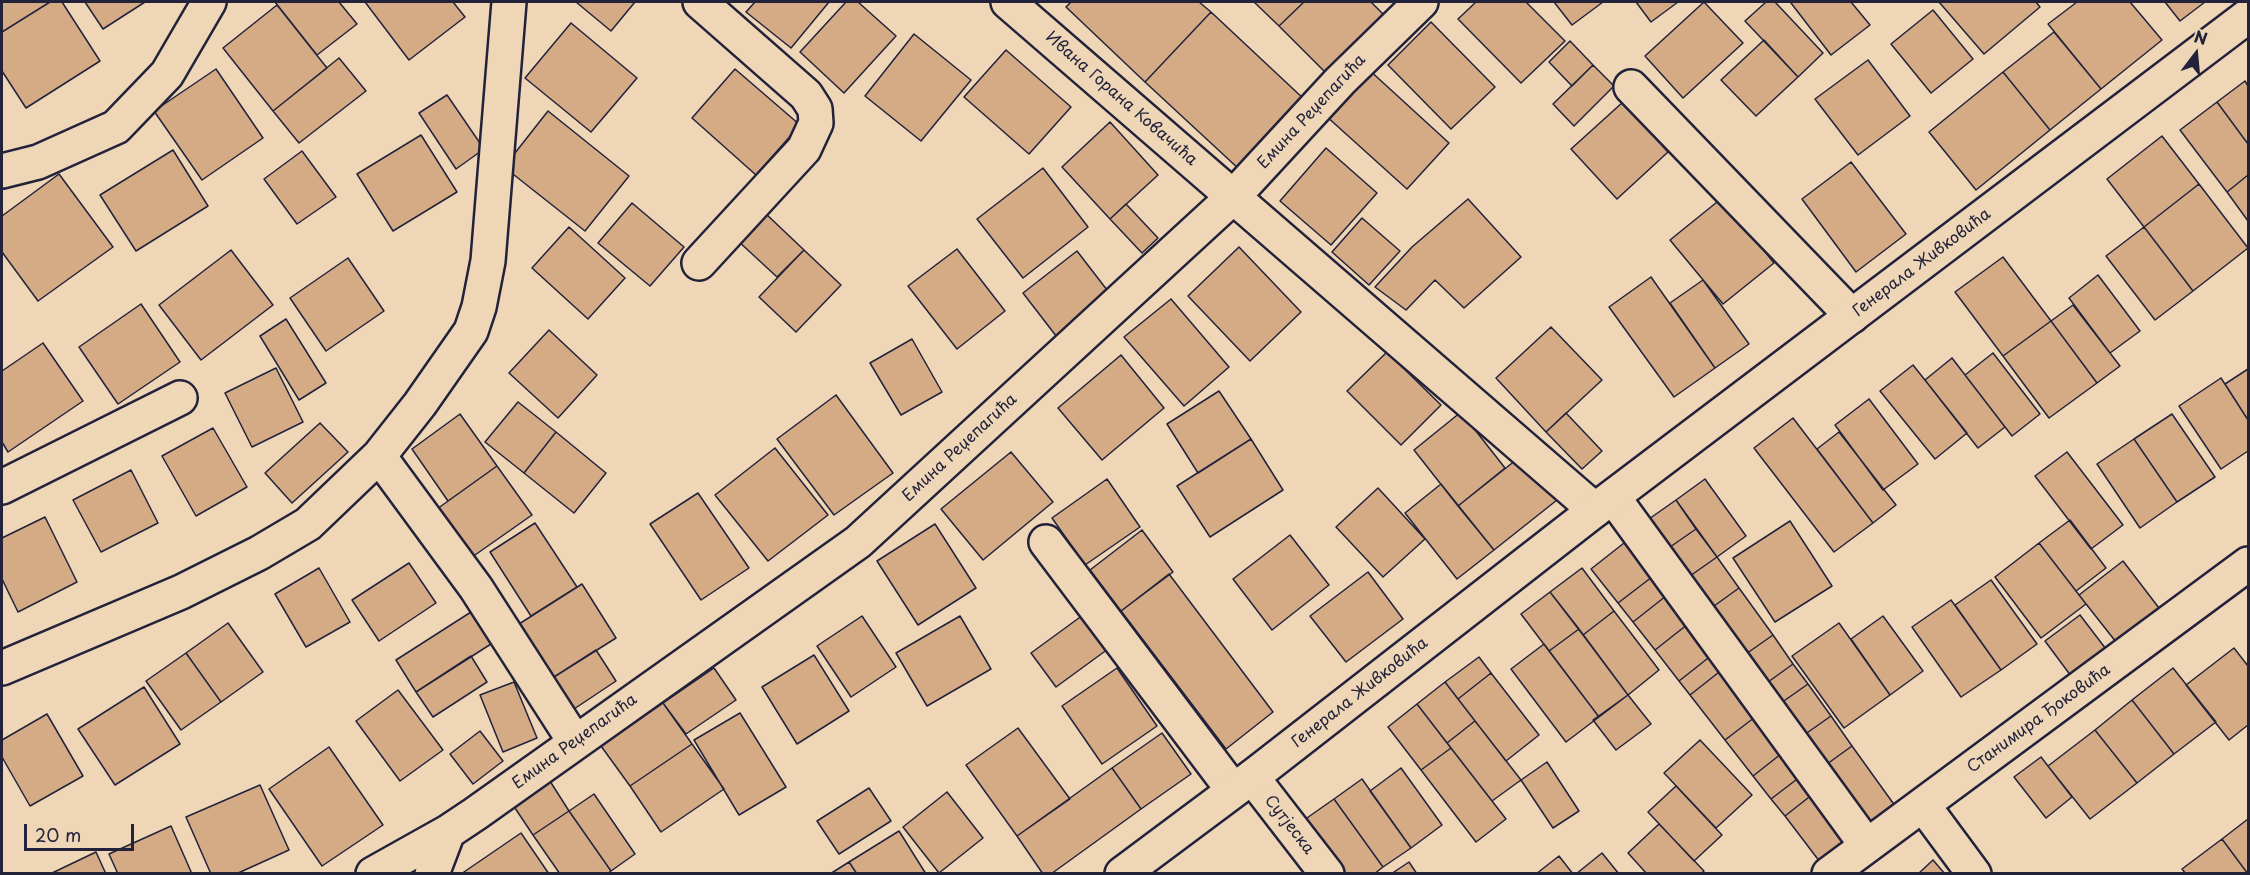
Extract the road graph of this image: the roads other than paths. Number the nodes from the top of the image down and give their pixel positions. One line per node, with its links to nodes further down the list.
1 (209, 2): 8 (street)
2 (509, 2): 13 (street)
3 (700, 2): 10 (street)
4 (1008, 2): 9 (street, Ивана Горана Ковачића)
5 (1421, 2): 9 (street, Емина Реџепагића)
6 (2248, 16): 11 (street, Генерала Живковића)
7 (1631, 87): 11 (street)
8 (2, 171)
9 (1232, 198): 15 (street); 19 (street, Емина Реџепагића)
10 (699, 263)
11 (1852, 316): 15 (street, Генерала Живковића)
12 (180, 398): 14 (street)
13 (379, 456): 18 (street); 19 (street)
14 (2, 487)
15 (1604, 503): 20 (street, Генерала Живковића); 23 (street)
16 (1046, 542): 20 (street, Сутјеска)
17 (2248, 564): 21 (street, Станимира Ђоковића)
18 (2, 668)
19 (575, 742): 22 (street, Емина Реџепагића)
20 (1242, 784): 26 (street, Генерала Живковића); 27 (street, Сутјеска)
21 (1923, 805): 23 (street, Станимира Ђоковића); 29 (street)
22 (448, 832): 24 (street, Емина Реџепагића); 25 (street)
23 (1867, 846): 28 (street, Станимира Ђоковића)
24 (373, 873)
25 (432, 873)
26 (1122, 873)
27 (1327, 873)
28 (1829, 873)
29 (1974, 873)

